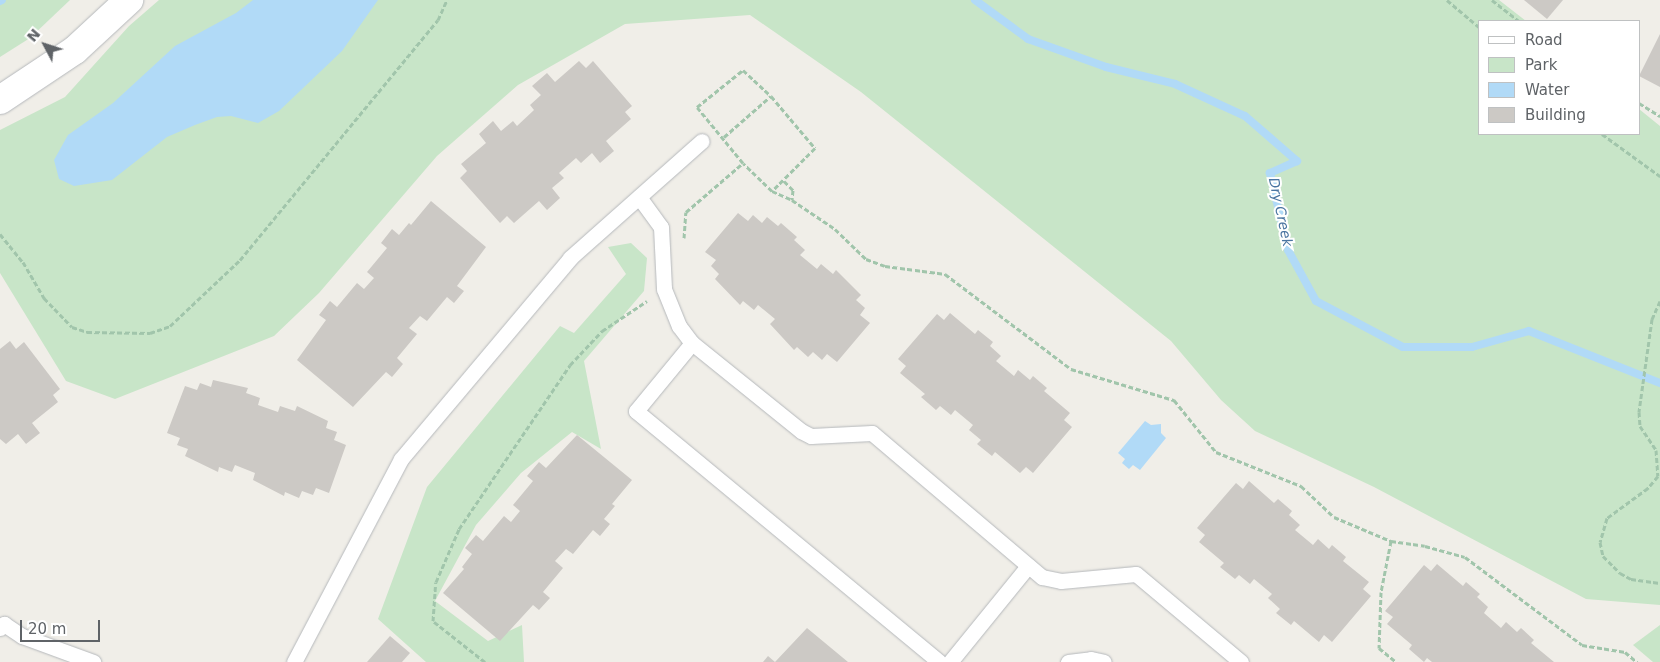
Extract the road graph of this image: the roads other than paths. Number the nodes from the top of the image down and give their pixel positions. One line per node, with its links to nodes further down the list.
1 (129, 0): 2 (street)
2 (0, 100)
3 (702, 141): 4 (lane)
4 (639, 197): 5 (lane); 9 (lane)
5 (692, 342): 6 (lane); 10 (lane)
6 (1028, 566): 11 (lane); 14 (lane)
7 (0, 628): 8 (lane)
8 (93, 662)
9 (294, 662)
10 (939, 662)
11 (950, 662)
12 (1068, 662): 13 (lane)
13 (1104, 662)
14 (1241, 662)

